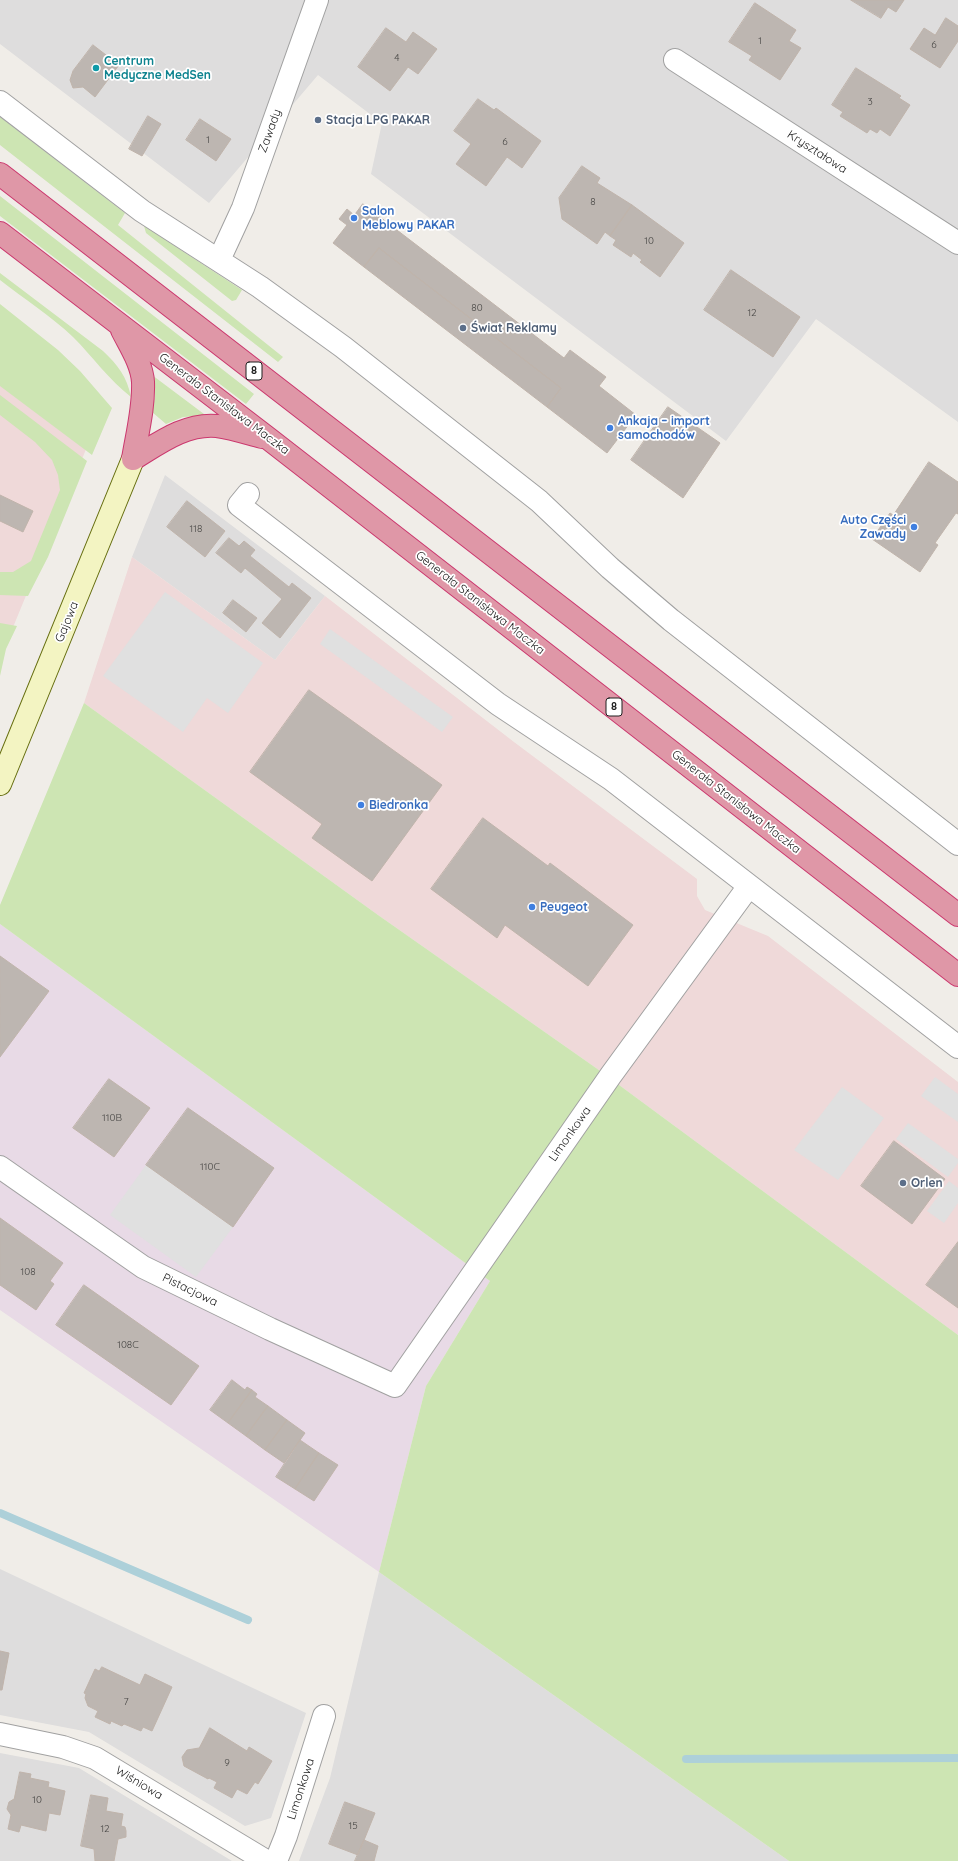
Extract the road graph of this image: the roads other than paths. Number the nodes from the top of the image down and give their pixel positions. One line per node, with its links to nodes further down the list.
1 (317, 0): 7 (street, Zawady)
2 (675, 60): 6 (street, Kryształowa)
3 (0, 102): 7 (street)
4 (0, 174): 15 (highway, 8)
5 (0, 233): 8 (highway, Generała Stanisława Maczka / 8)
6 (958, 243)
7 (219, 260): 13 (street)
8 (120, 326): 9 (highway, Generała Stanisława Maczka / 8); 10 (highway)
9 (269, 439): 10 (highway); 16 (highway, Generała Stanisława Maczka / 8)
10 (133, 459): 12 (street, Gajowa)
11 (248, 494): 14 (street)
12 (0, 784)
13 (958, 844)
14 (749, 886): 17 (street); 19 (street, Limonkowa)
15 (958, 915)
16 (958, 974)
17 (958, 1046)
18 (0, 1167): 19 (street, Pistacjowa)
19 (395, 1386)
20 (324, 1716): 23 (street, Limonkowa)
21 (0, 1734): 22 (street, Wiśniowa)
22 (266, 1861)
23 (276, 1861)

